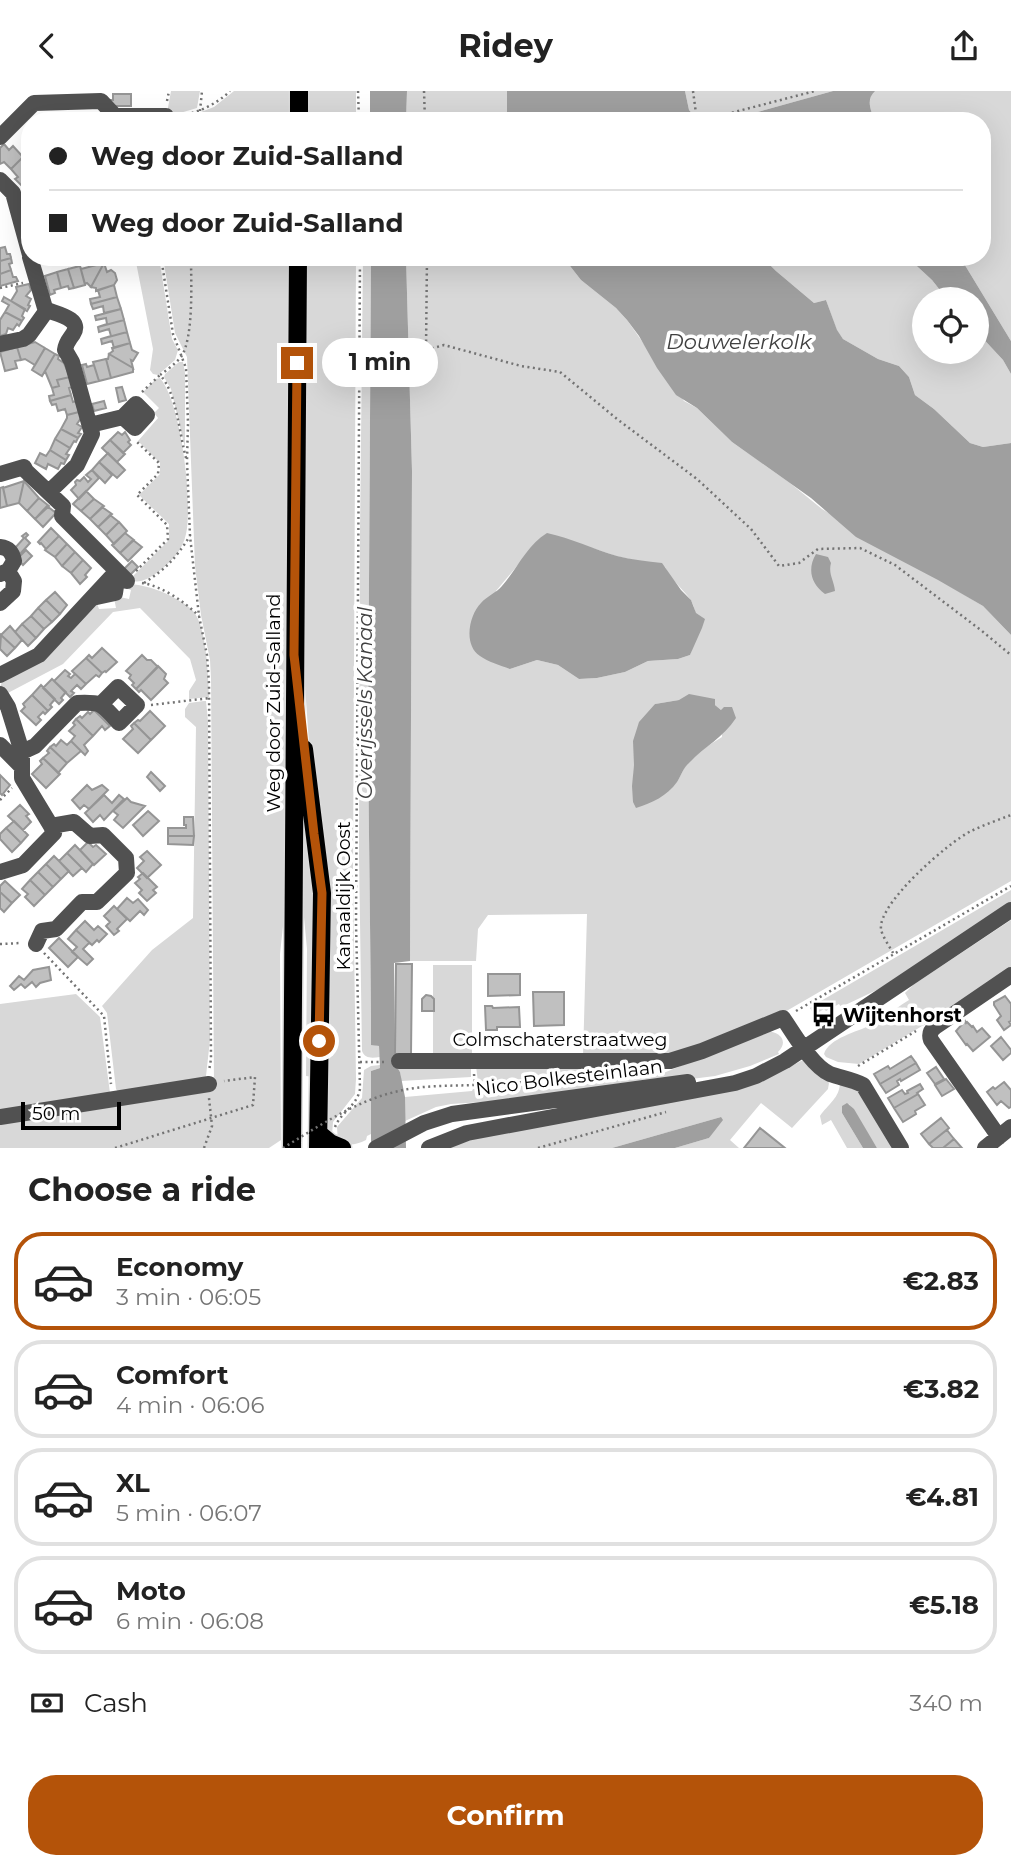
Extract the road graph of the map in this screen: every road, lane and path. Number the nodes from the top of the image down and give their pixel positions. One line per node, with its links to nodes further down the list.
1 (202, 91): 9 (path)
2 (230, 91): 9 (path)
3 (299, 91): 13 (main road)
4 (358, 91): 14 (path)
5 (424, 91): 15 (path)
6 (693, 91): 16 (path)
7 (815, 91): 17 (path)
8 (101, 96): 10 (street); 11 (street)
9 (200, 111): 12 (path)
10 (24, 112)
11 (112, 112)
12 (196, 112)
13 (299, 112)
14 (359, 112)
15 (425, 112)
16 (696, 112)
17 (733, 112)
18 (21, 115): 19 (street)
19 (0, 137)
20 (0, 180): 21 (street)
21 (21, 213)
22 (33, 266): 28 (street)
23 (162, 266): 32 (path)
24 (191, 266): 32 (path)
25 (298, 266): 46 (main road, Weg door Zuid-Salland)
26 (360, 266): 68 (path, Kanaaldijk Oost)
27 (428, 266): 47 (path)
28 (36, 279): 29 (path); 30 (street)
29 (0, 288)
30 (47, 310): 31 (street); 36 (street)
31 (0, 344)
32 (182, 356): 33 (path); 37 (path)
33 (160, 375): 34 (path); 37 (path)
34 (136, 404): 35 (street)
35 (129, 422): 36 (street); 43 (path)
36 (90, 425): 39 (street)
37 (187, 461): 40 (path)
38 (0, 474): 39 (street)
39 (49, 492): 43 (street)
40 (190, 536): 43 (path); 45 (path)
41 (0, 547): 42 (street)
42 (4, 572): 44 (street)
43 (126, 578): 45 (path); 48 (street)
44 (0, 603)
45 (199, 616): 50 (path)
46 (294, 655): 81 (main road); 85 (main road, Weg door Zuid-Salland)
47 (1011, 655)
48 (0, 675)
49 (0, 694): 54 (street)
50 (210, 698): 52 (path); 75 (path)
51 (101, 704): 52 (street); 52 (street); 54 (street)
52 (137, 705)
53 (0, 745): 54 (street)
54 (21, 759): 56 (street)
55 (1011, 815): 62 (path)
56 (51, 826): 57 (street); 61 (street)
57 (0, 871)
58 (1011, 886): 62 (path)
59 (1011, 910): 66 (street, Nico Bolkesteinlaan)
60 (0, 944): 61 (path)
61 (36, 944): 77 (path)
62 (893, 953): 64 (path)
63 (1011, 975): 65 (street)
64 (806, 1005)
65 (931, 1030): 70 (path); 80 (street)
66 (804, 1048): 67 (street, Colmschaterstraatweg); 71 (street, Nico Bolkesteinlaan); 88 (street, Colmschaterstraatweg)
67 (399, 1061)
68 (359, 1062): 69 (path); 81 (path, Kanaaldijk Oost)
69 (375, 1062)
70 (859, 1066)
71 (773, 1067): 86 (street, Nico Bolkesteinlaan); 87 (street, Nico Bolkesteinlaan)
72 (607, 1077): 76 (path)
73 (474, 1078): 76 (path)
74 (232, 1080): 79 (path)
75 (209, 1084): 77 (street); 79 (path)
76 (475, 1085): 84 (path, bridge)
77 (113, 1100): 78 (street)
78 (0, 1117)
79 (212, 1118): 82 (path); 83 (path)
80 (1005, 1132): 89 (street)
81 (328, 1144)
82 (115, 1148)
83 (204, 1148)
84 (282, 1148)
85 (292, 1148)
86 (376, 1148)
87 (429, 1148)
88 (901, 1148)
89 (985, 1148)

